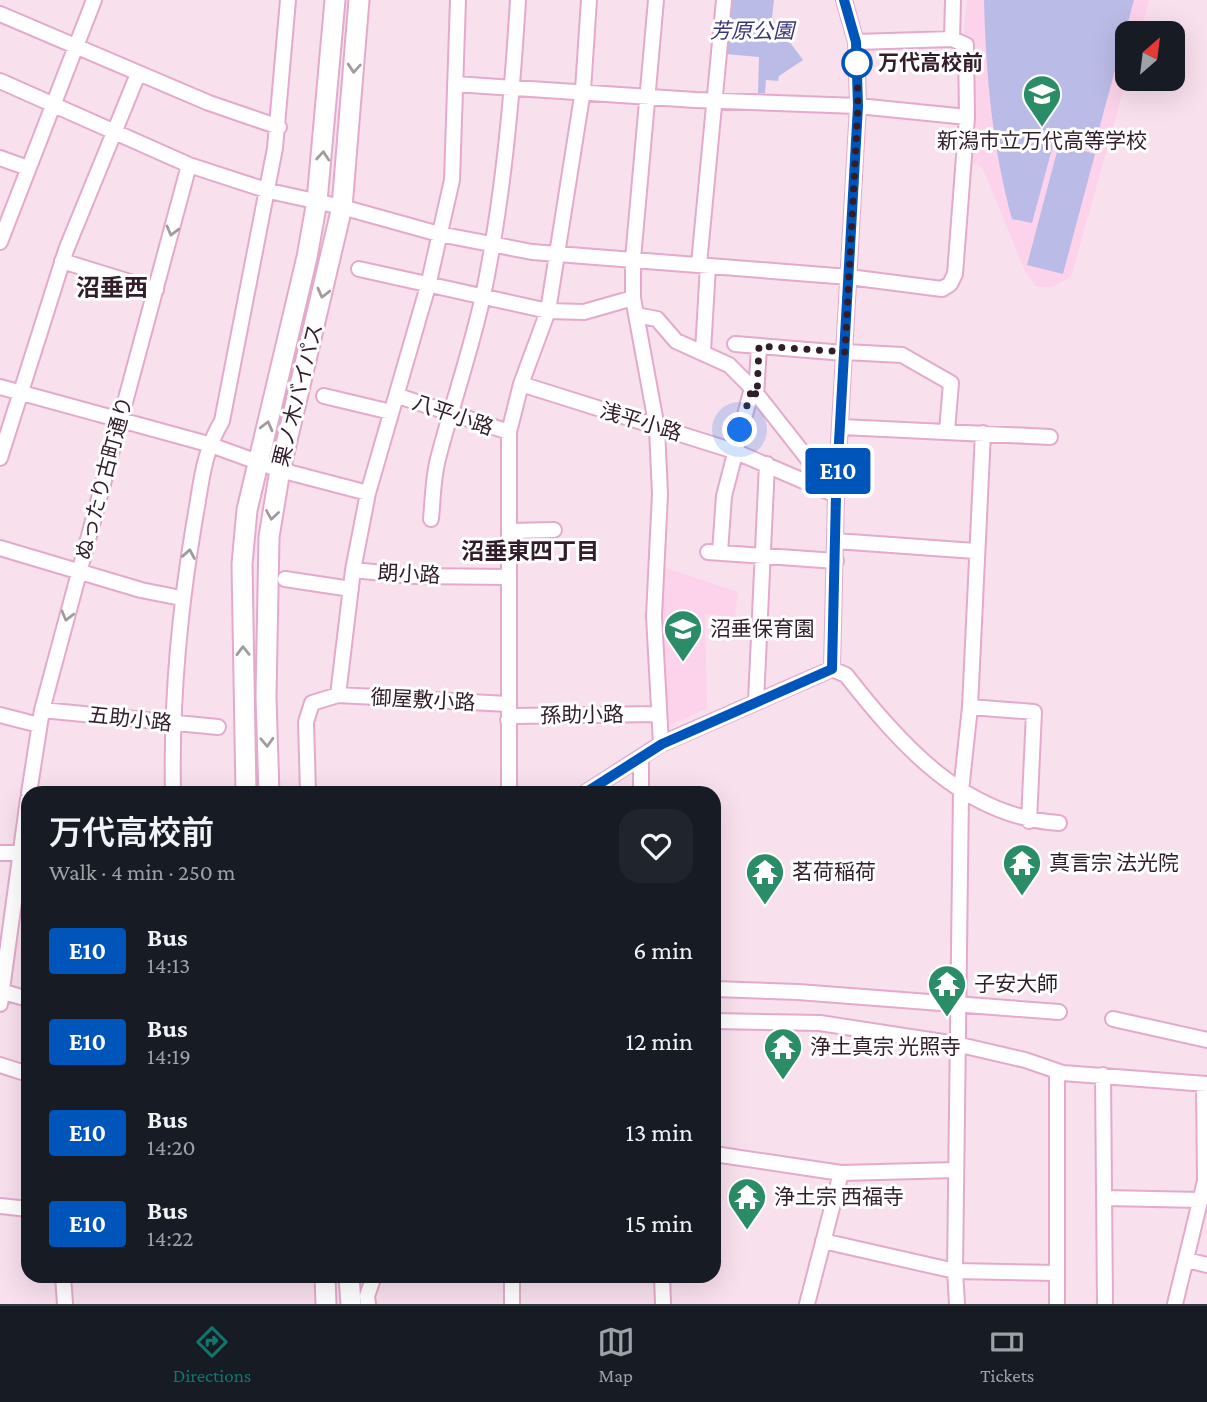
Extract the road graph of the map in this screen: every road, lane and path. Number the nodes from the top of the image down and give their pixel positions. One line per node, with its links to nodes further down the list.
1 (94, 0): 15 (street)
2 (288, 0): 26 (street)
3 (335, 0): 32 (main road, 栗ノ木バイパス, one-way to 3)
4 (359, 0): 33 (main road, 栗ノ木バイパス, one-way to 33)
5 (458, 0): 18 (street)
6 (517, 0): 19 (street)
7 (589, 0): 20 (street)
8 (656, 0): 21 (street)
9 (724, 0): 22 (street)
10 (844, 0): 14 (street)
11 (953, 0): 13 (street)
12 (0, 14): 15 (street)
13 (952, 39): 14 (street); 25 (street)
14 (856, 42): 24 (street)
15 (75, 47): 16 (street); 23 (street)
16 (138, 74): 26 (street); 27 (street)
17 (0, 81): 23 (street)
18 (455, 84): 19 (street); 34 (street)
19 (513, 86): 20 (street); 36 (street)
20 (583, 90): 21 (street); 37 (street)
21 (649, 96): 22 (street); 38 (street)
22 (713, 101): 24 (street); 40 (street)
23 (52, 104): 27 (street); 30 (street)
24 (858, 106): 25 (street); 42 (street)
25 (967, 117): 42 (street)
26 (279, 127): 31 (street)
27 (113, 132): 29 (street); 39 (street)
28 (0, 158): 30 (street)
29 (189, 165): 31 (street); 44 (street, ぬったり古町通り, one-way to 44)
30 (28, 168): 35 (street)
31 (269, 191): 32 (street); 68 (street)
32 (317, 201): 33 (street); 71 (main road, 栗ノ木バイパス, one-way to 32)
33 (342, 207): 34 (street); 73 (main road, 栗ノ木バイパス, one-way to 73)
34 (439, 234): 36 (street); 43 (street)
35 (0, 242)
36 (492, 245): 37 (street); 45 (street)
37 (556, 254): 38 (street); 47 (street)
38 (633, 259): 40 (street); 46 (street)
39 (62, 261): 44 (street); 55 (street)
40 (704, 265): 42 (street); 51 (street)
41 (359, 269): 43 (street)
42 (849, 277): 52 (street)
43 (428, 286): 45 (street); 58 (street)
44 (156, 290): 61 (street, ぬったり古町通り)
45 (482, 298): 47 (street); 60 (street)
46 (634, 298): 47 (street); 48 (street)
47 (548, 311): 53 (street)
48 (636, 315): 51 (street); 63 (street)
49 (735, 344): 50 (street)
50 (759, 346): 52 (street); 56 (street)
51 (703, 351): 56 (street)
52 (844, 353): 62 (street); 64 (street)
53 (521, 384): 63 (street, 浅平小路); 65 (street)
54 (0, 387): 55 (street)
55 (19, 392): 61 (street); 70 (street)
56 (754, 392): 69 (street); 75 (street)
57 (324, 396): 59 (street)
58 (398, 397): 59 (street); 60 (street, 八平小路)
59 (391, 412): 74 (street)
60 (452, 416): 65 (street, 八平小路); 76 (street)
61 (119, 421): 68 (street); 84 (street, ぬったり古町通り)
62 (842, 427): 64 (street); 75 (street)
63 (657, 428): 69 (street, 浅平小路); 96 (street)
64 (947, 431): 66 (street)
65 (509, 432): 78 (street)
66 (983, 433): 67 (street); 81 (street)
67 (1050, 437)
68 (208, 444): 71 (street); 89 (street, one-way to 68)
69 (734, 451): 72 (street, 浅平小路); 82 (street)
70 (0, 458)
71 (258, 462): 73 (street); 106 (main road, 栗ノ木バイパス, one-way to 71)
72 (767, 464): 75 (street, 浅平小路); 82 (street)
73 (280, 470): 74 (street); 107 (main road, 栗ノ木バイパス, one-way to 107)
74 (368, 494): 85 (street)
75 (836, 495): 79 (street)
76 (430, 519)
77 (554, 530): 78 (street)
78 (509, 531): 86 (street)
79 (836, 541): 81 (street); 83 (street)
80 (0, 548): 84 (street)
81 (975, 551): 94 (street)
82 (763, 555): 83 (street); 92 (street)
83 (835, 561): 90 (street)
84 (80, 570): 89 (street); 95 (street, ぬったり古町通り, one-way to 95)
85 (353, 570): 86 (street, 朗小路); 88 (street)
86 (508, 577): 93 (street)
87 (285, 579): 88 (street)
88 (351, 589): 91 (street)
89 (181, 598): 99 (street)
90 (832, 669): 92 (street); 112 (street)
91 (338, 695): 93 (street, 御屋敷小路); 108 (street)
92 (756, 701): 102 (street)
93 (508, 704): 98 (street)
94 (970, 707): 112 (street); 113 (street)
95 (42, 710): 99 (street, 五助小路); 100 (street, ぬったり古町通り)
96 (658, 714): 98 (street, 孫助小路); 102 (street)
97 (0, 715): 100 (street)
98 (508, 720): 109 (street)
99 (171, 724): 101 (street, 五助小路); 105 (street)
100 (39, 725): 104 (street, ぬったり古町通り)
101 (218, 727)
102 (662, 744): 103 (street)
103 (641, 757): 110 (street); 111 (street)
104 (30, 786)
105 (173, 786)
106 (246, 786)
107 (269, 786)
108 (308, 786)
109 (509, 786)
110 (596, 786)
111 (641, 786)
112 (961, 791): 113 (street); 122 (street)
113 (1029, 821): 114 (street)
114 (1059, 823)
115 (0, 853): 116 (street)
116 (21, 853)
117 (21, 869): 118 (street)
118 (6, 917): 120 (street)
119 (721, 989): 122 (street)
120 (2, 998): 121 (street)
121 (21, 999)
122 (956, 1005): 123 (street); 127 (street)
123 (1059, 1012)
124 (1113, 1019): 126 (street)
125 (721, 1021): 127 (street)
126 (1207, 1040)
127 (956, 1044): 129 (street); 134 (street)
128 (0, 1065): 130 (street)
129 (1056, 1071): 131 (street); 145 (street)
130 (21, 1072)
131 (1103, 1076): 132 (street); 137 (street)
132 (1205, 1084): 136 (street)
133 (721, 1155): 135 (street)
134 (956, 1170): 135 (street); 144 (street)
135 (841, 1173): 141 (street)
136 (1206, 1181): 138 (street)
137 (1106, 1198): 138 (street); 161 (street)
138 (1200, 1200): 142 (street)
139 (0, 1206): 140 (street)
140 (21, 1208)
141 (823, 1241): 144 (street); 158 (street)
142 (1187, 1260): 143 (street); 162 (street)
143 (1207, 1265)
144 (955, 1271): 145 (street); 159 (street)
145 (1058, 1273): 160 (street)
146 (64, 1283): 152 (street)
147 (323, 1283): 153 (main road)
148 (350, 1283): 154 (main road)
149 (372, 1283): 155 (street)
150 (512, 1283): 156 (street)
151 (662, 1283): 157 (street)
152 (65, 1304)
153 (326, 1304)
154 (351, 1304)
155 (368, 1304)
156 (512, 1304)
157 (663, 1304)
158 (807, 1304)
159 (957, 1304)
160 (1057, 1304)
161 (1105, 1304)
162 (1175, 1304)

